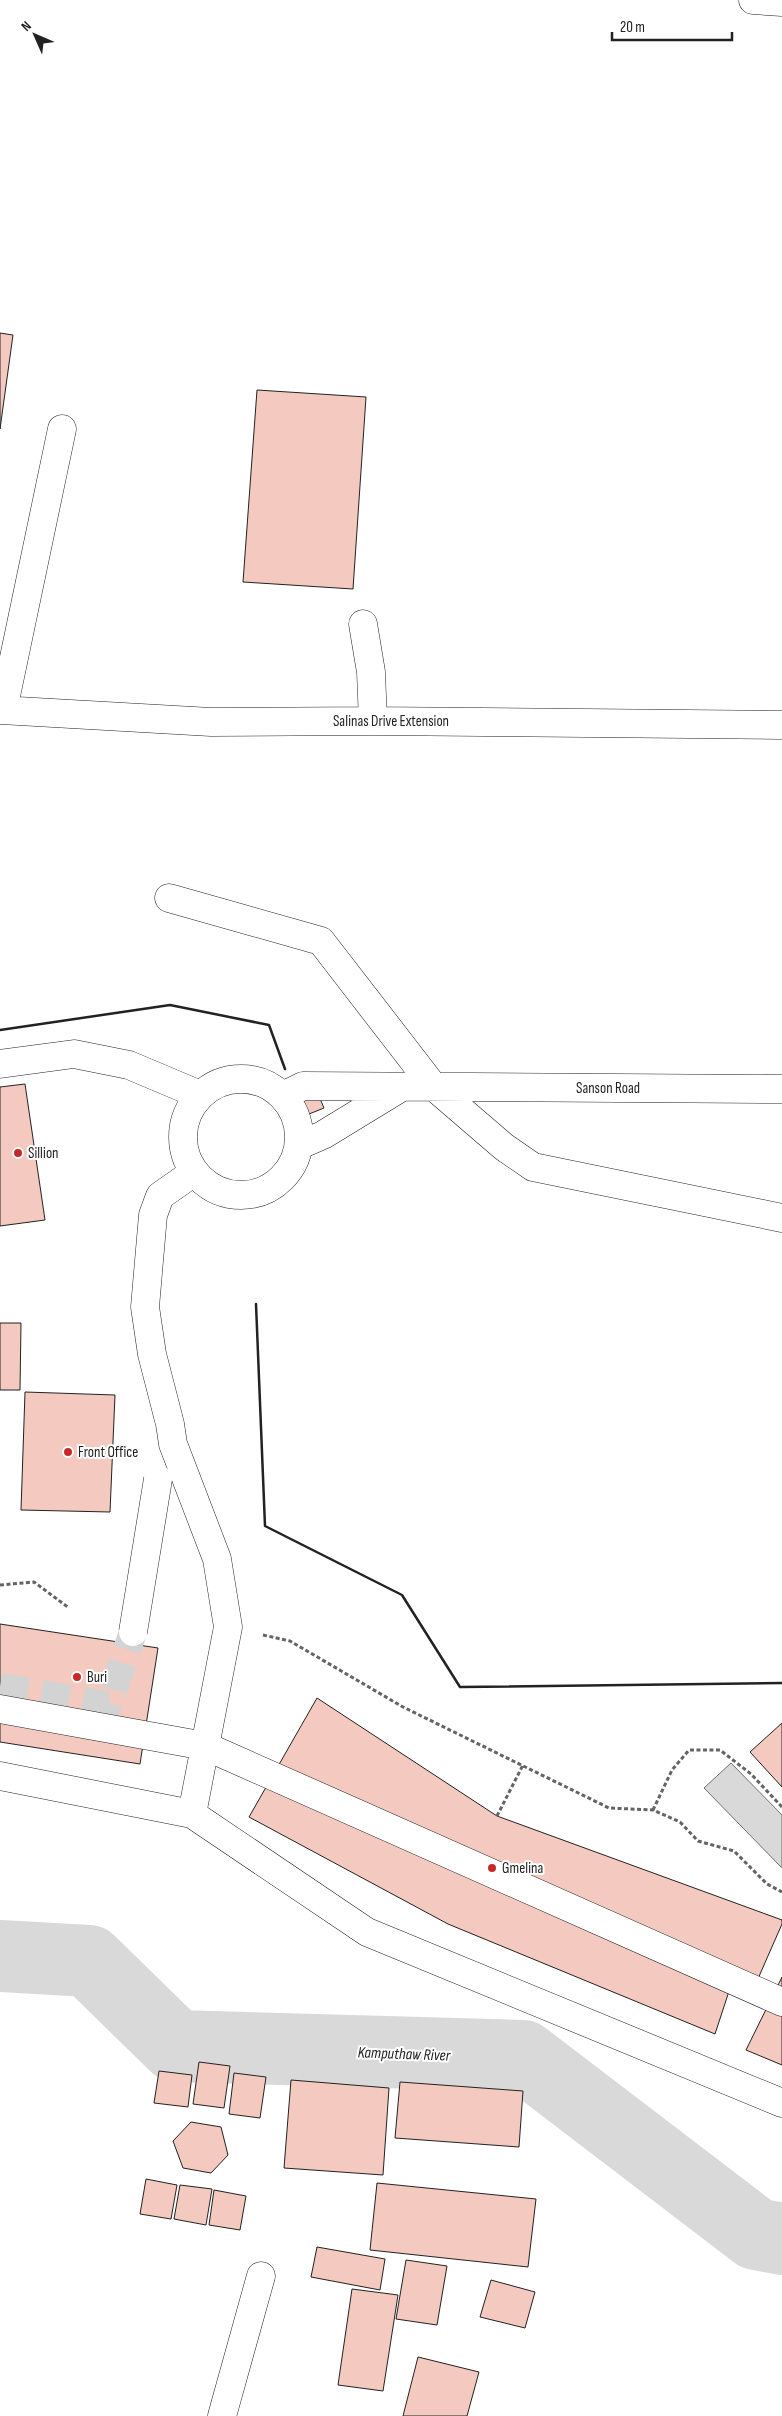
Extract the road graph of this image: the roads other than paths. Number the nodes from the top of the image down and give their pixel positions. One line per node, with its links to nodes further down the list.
1 (752, 0): 2 (street)
2 (782, 2)
3 (62, 429): 5 (street)
4 (363, 624): 6 (street)
5 (2, 710): 6 (street, Salinas Drive Extension)
6 (373, 721): 7 (street, Salinas Drive Extension)
7 (782, 725)
8 (169, 898): 10 (street)
9 (0, 1064): 13 (street)
10 (433, 1086): 11 (street, Sanson Road); 12 (street, Sanson Road); 17 (street)
11 (400, 1088): 14 (street, Sanson Road); 15 (street)
12 (782, 1089)
13 (200, 1095): 14 (street); 16 (street)
14 (283, 1096): 15 (street)
15 (300, 1144): 16 (street)
16 (194, 1172): 18 (street)
17 (782, 1218)
18 (173, 1444): 19 (street, bridge); 21 (street)
19 (134, 1632)
20 (0, 1709): 21 (street)
21 (205, 1746): 23 (street); 24 (street)
22 (0, 1776): 23 (street)
23 (192, 1814): 25 (street)
24 (782, 2002)
25 (782, 2103)
26 (261, 2276): 27 (street)
27 (222, 2416)

